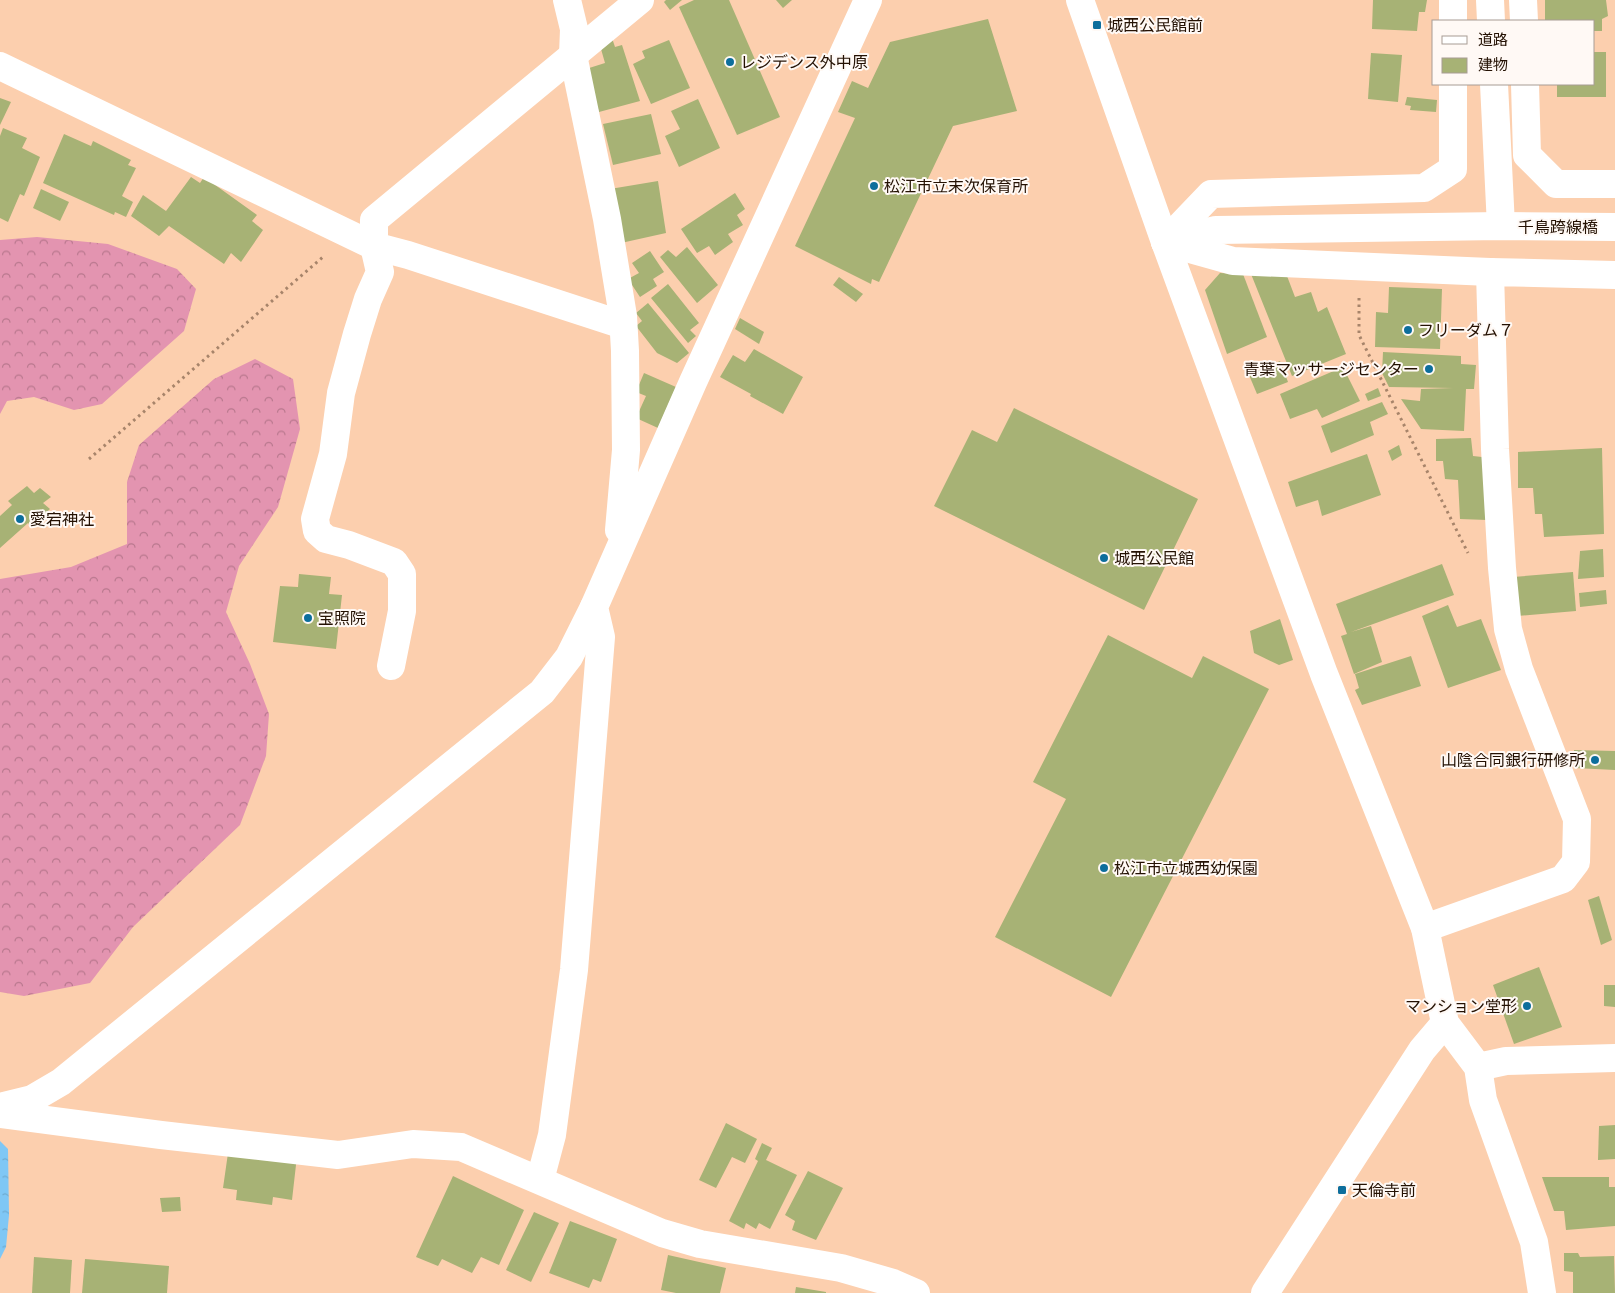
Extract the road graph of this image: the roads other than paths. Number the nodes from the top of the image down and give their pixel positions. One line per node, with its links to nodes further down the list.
1 (567, 0): 11 (street)
2 (640, 0): 11 (street)
3 (868, 0): 24 (street)
4 (1080, 0): 19 (street)
5 (1453, 0): 8 (street)
6 (1490, 0): 9 (street)
7 (1523, 0): 10 (street)
8 (1453, 20)
9 (1491, 20)
10 (1524, 20)
11 (573, 56): 20 (street); 23 (street)
12 (0, 66): 20 (street)
13 (1453, 85): 19 (street)
14 (1494, 85): 17 (street)
15 (1525, 85): 16 (street)
16 (1615, 184)
17 (1501, 226): 18 (street, 千鳥跨線橋); 19 (street, 千鳥跨線橋)
18 (1615, 227)
19 (1165, 242): 21 (street); 27 (street)
20 (374, 246): 23 (street); 26 (street)
21 (1490, 272): 22 (street); 27 (street)
22 (1615, 275)
23 (623, 325): 24 (street)
24 (617, 554): 25 (street)
25 (594, 607): 31 (street); 33 (street)
26 (391, 666)
27 (1425, 928): 28 (street)
28 (1445, 1023): 30 (street); 35 (street)
29 (1615, 1058): 30 (street)
30 (1478, 1067): 36 (street)
31 (0, 1107)
32 (0, 1114): 33 (street)
33 (540, 1180): 34 (street)
34 (916, 1293)
35 (1265, 1293)
36 (1542, 1293)

